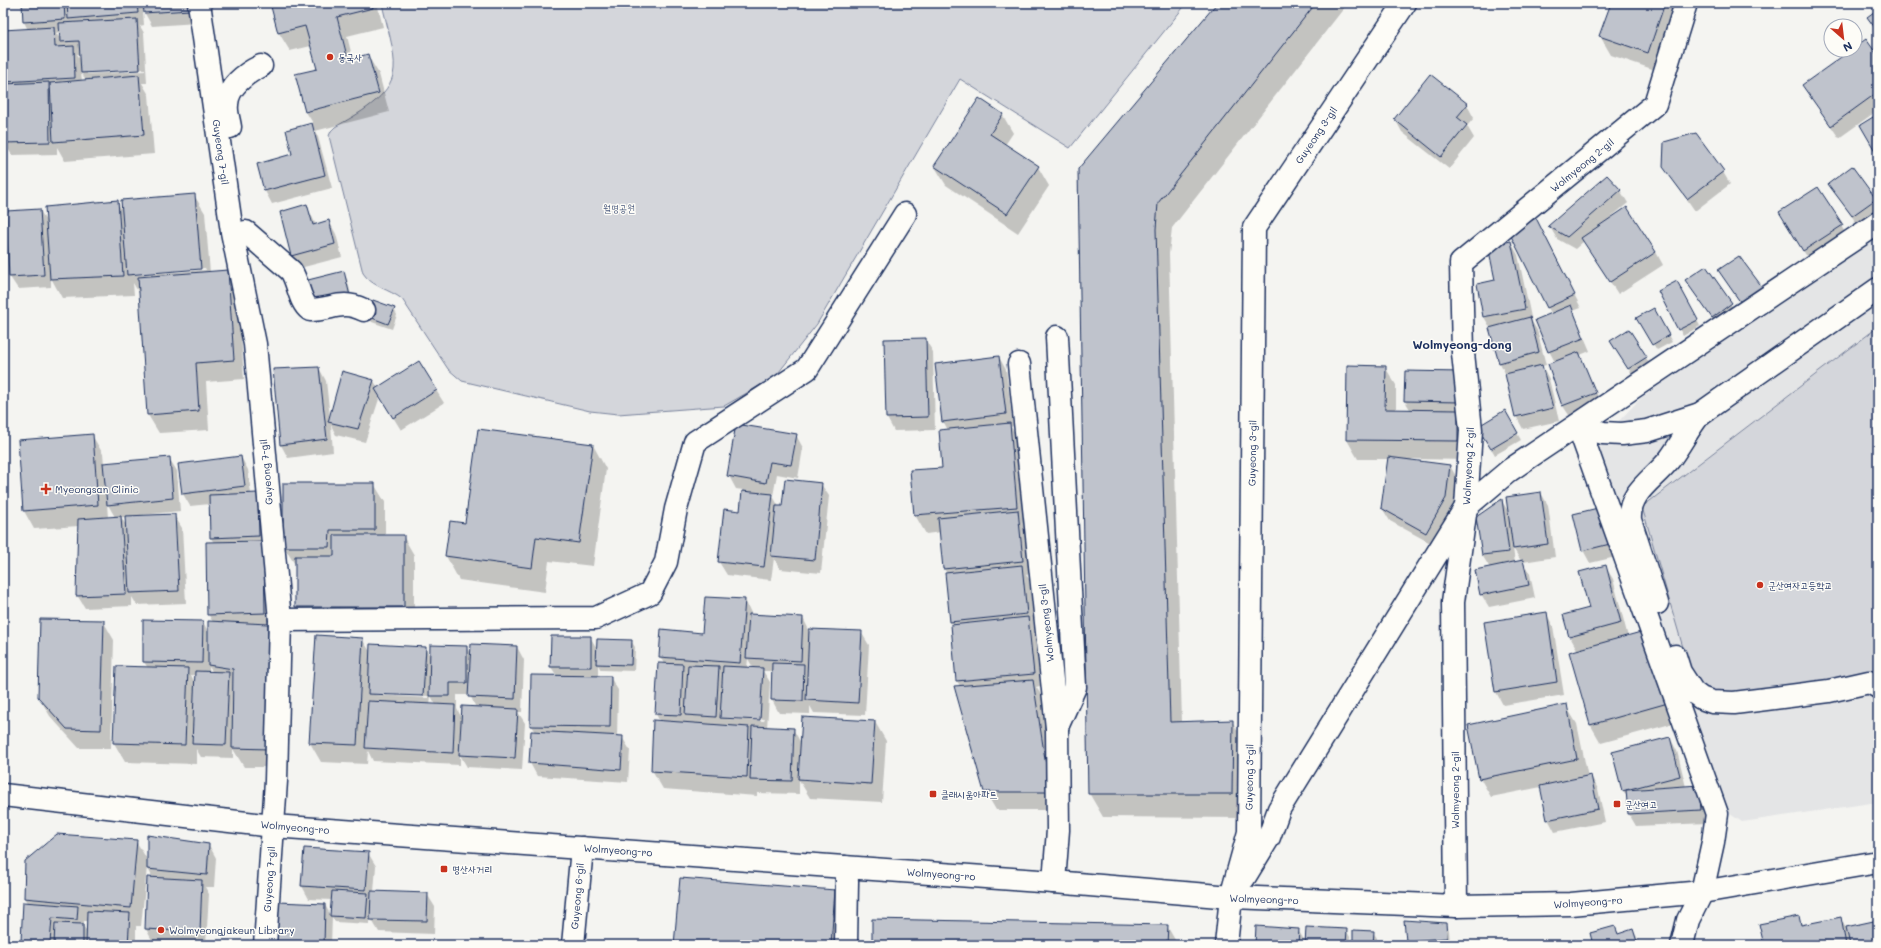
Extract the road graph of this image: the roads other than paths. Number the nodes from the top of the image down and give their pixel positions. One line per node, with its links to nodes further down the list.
1 (199, 3): 7 (street, Guyeong 7-gil)
2 (1405, 3): 25 (street, Guyeong 3-gil)
3 (1686, 3): 14 (street, Wolmyeong 2-gil)
4 (261, 66): 7 (street)
5 (905, 214): 15 (street)
6 (1878, 223): 13 (street)
7 (239, 232): 9 (street); 15 (street, Guyeong 7-gil)
8 (1878, 289): 12 (street)
9 (364, 310)
10 (1057, 337): 17 (street)
11 (1019, 364): 17 (street, Wolmyeong 3-gil)
12 (1700, 414): 13 (street); 16 (street)
13 (1578, 424): 14 (street); 24 (street)
14 (1466, 507): 25 (street); 26 (street, Wolmyeong 2-gil)
15 (280, 620): 19 (street, Guyeong 7-gil)
16 (1878, 687)
17 (1057, 728): 23 (street, Wolmyeong 3-gil)
18 (3, 795): 19 (street, Wolmyeong-ro)
19 (273, 826): 20 (street, Wolmyeong-ro); 27 (street, Guyeong 7-gil)
20 (582, 848): 22 (street, Wolmyeong-ro); 28 (street, Guyeong 6-gil)
21 (1878, 862): 24 (street, Wolmyeong-ro)
22 (845, 867): 23 (street, Wolmyeong-ro); 29 (street)
23 (1054, 882): 25 (street, Wolmyeong-ro)
24 (1702, 892): 26 (street, Wolmyeong-ro); 31 (street)
25 (1231, 898): 26 (street, Wolmyeong-ro); 30 (street, Guyeong 3-gil)
26 (1456, 906)
27 (265, 945)
28 (573, 945)
29 (846, 945)
30 (1226, 945)
31 (1682, 945)

